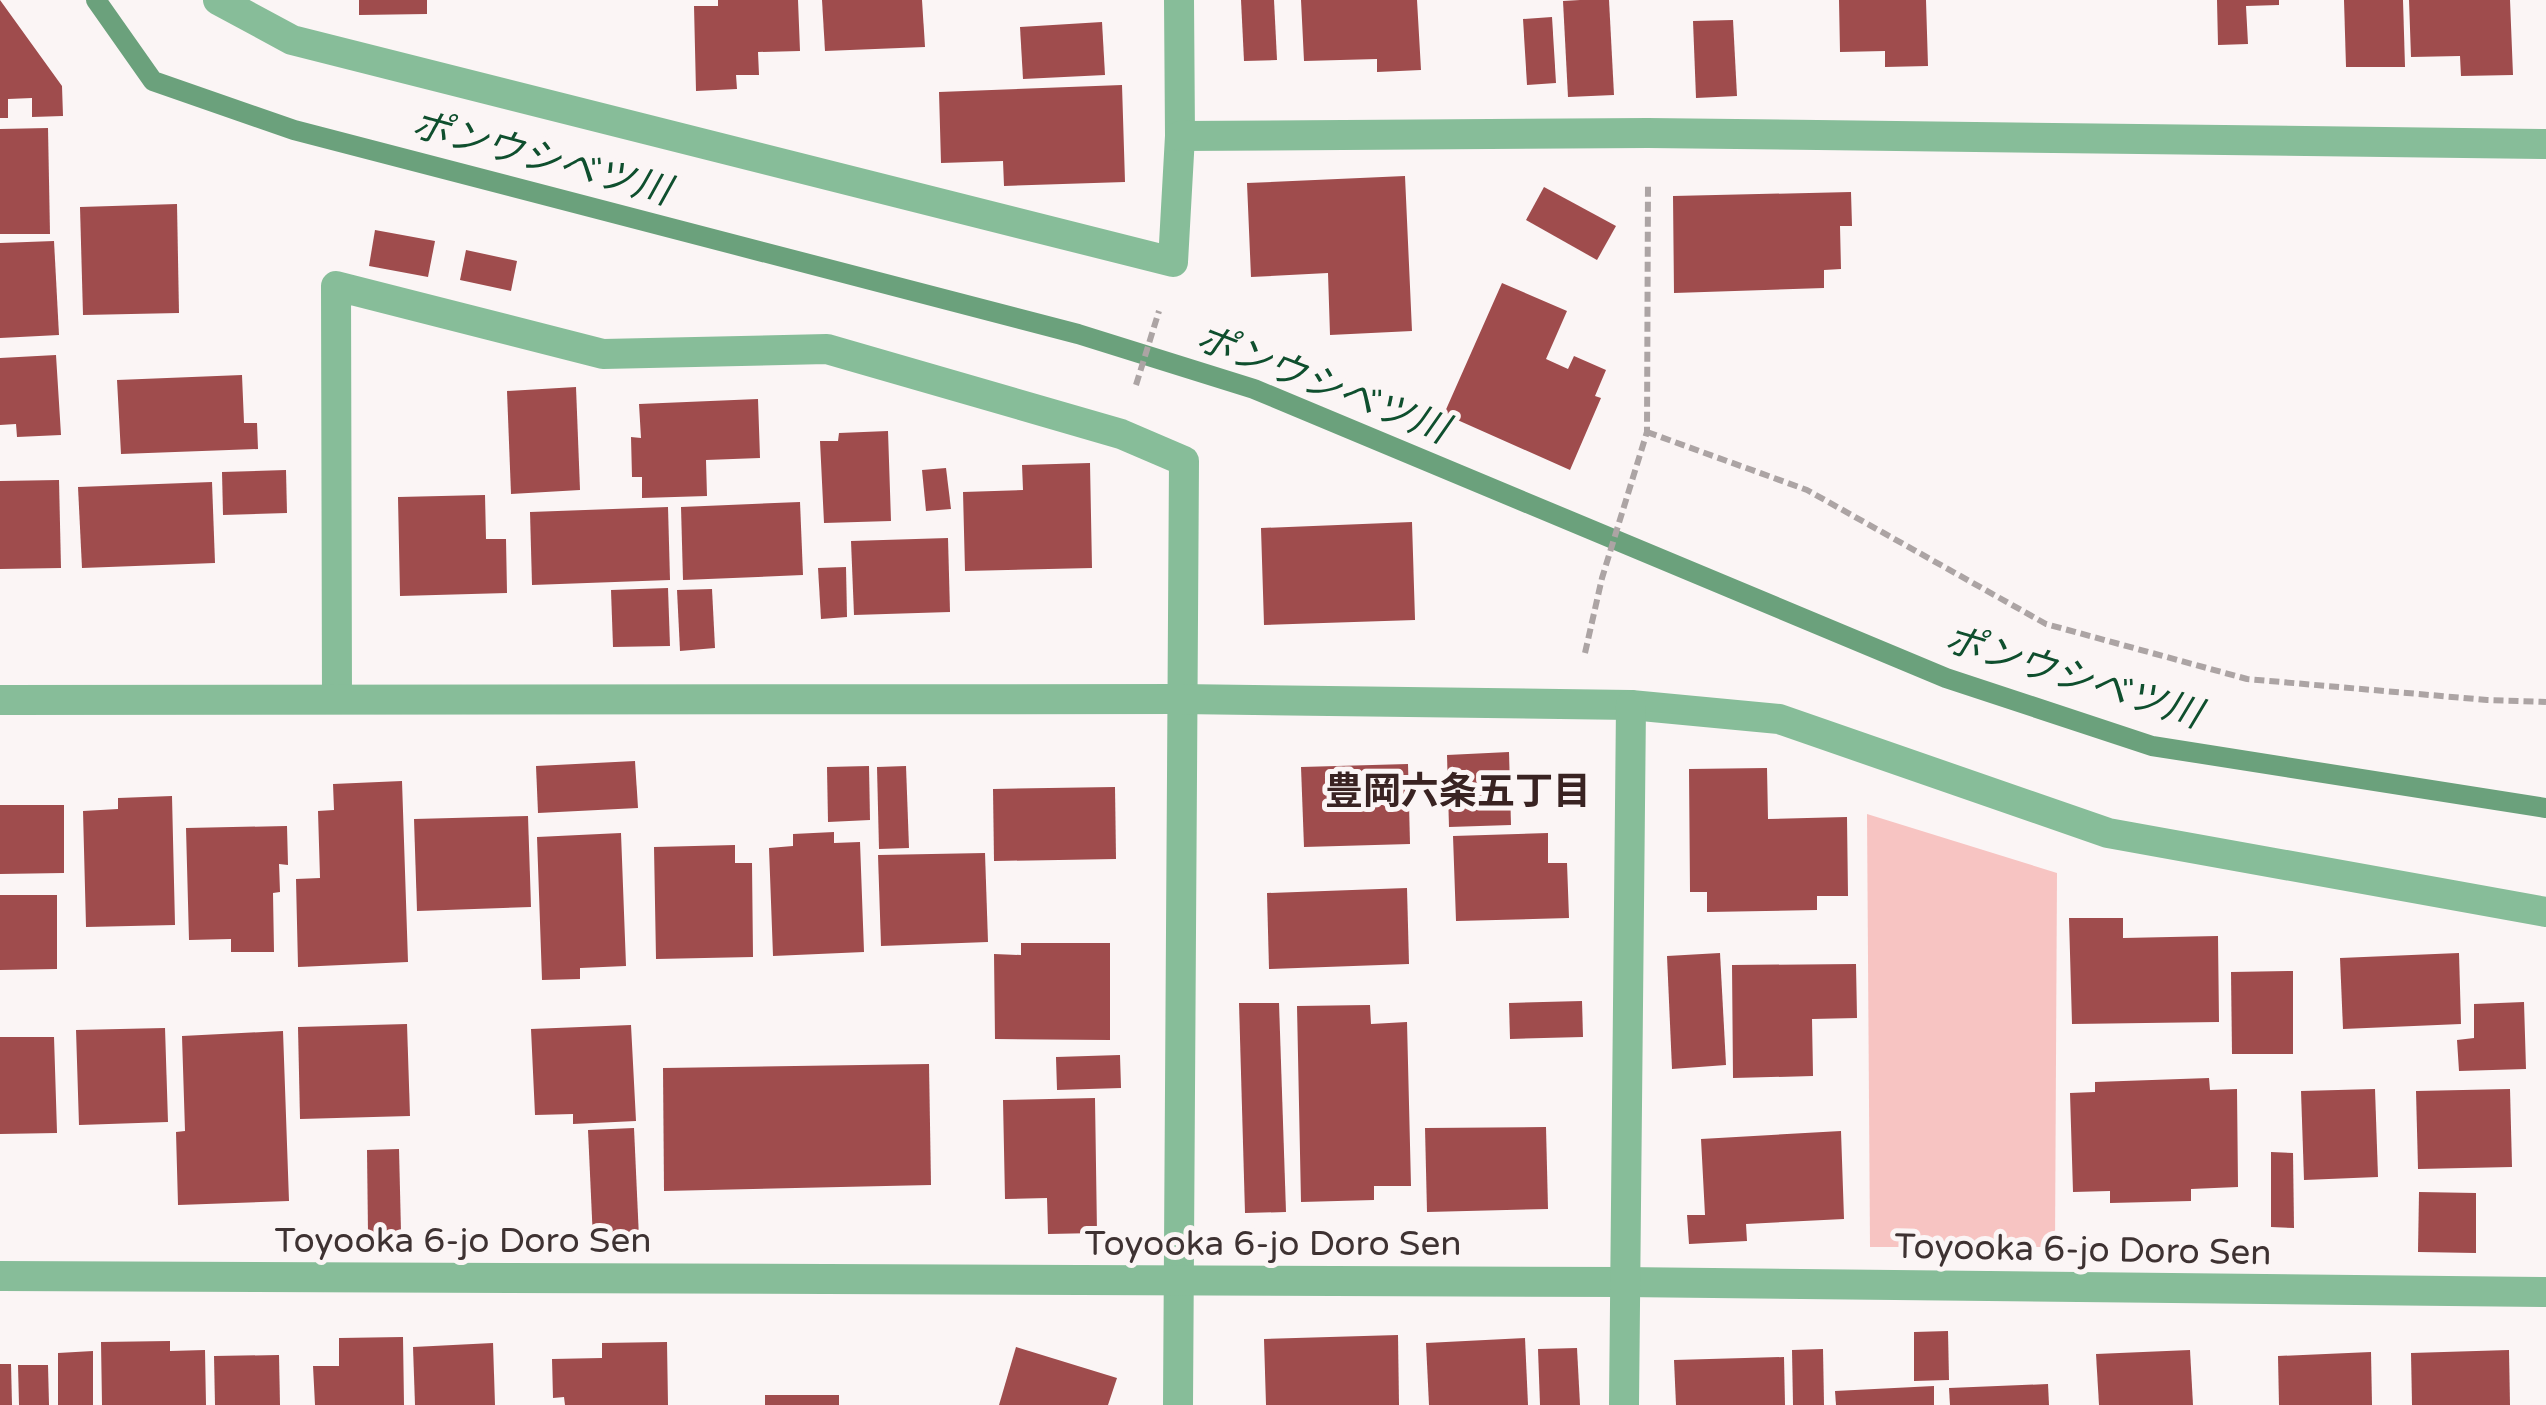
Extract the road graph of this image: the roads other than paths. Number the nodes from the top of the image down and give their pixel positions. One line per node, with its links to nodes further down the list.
1 (218, 0): 3 (street)
2 (1179, 0): 3 (street)
3 (1180, 136): 4 (street)
4 (2546, 144)
5 (337, 698): 6 (street); 6 (street); 7 (street)
6 (1180, 698): 8 (street); 11 (street)
7 (0, 700)
8 (1631, 705): 9 (street); 12 (street)
9 (2546, 912)
10 (0, 1276): 11 (street, Toyooka 6-jo Doro Sen)
11 (1178, 1281): 12 (street, Toyooka 6-jo Doro Sen); 14 (street)
12 (1623, 1282): 13 (street, Toyooka 6-jo Doro Sen); 15 (street)
13 (2546, 1292)
14 (1178, 1405)
15 (1624, 1405)

